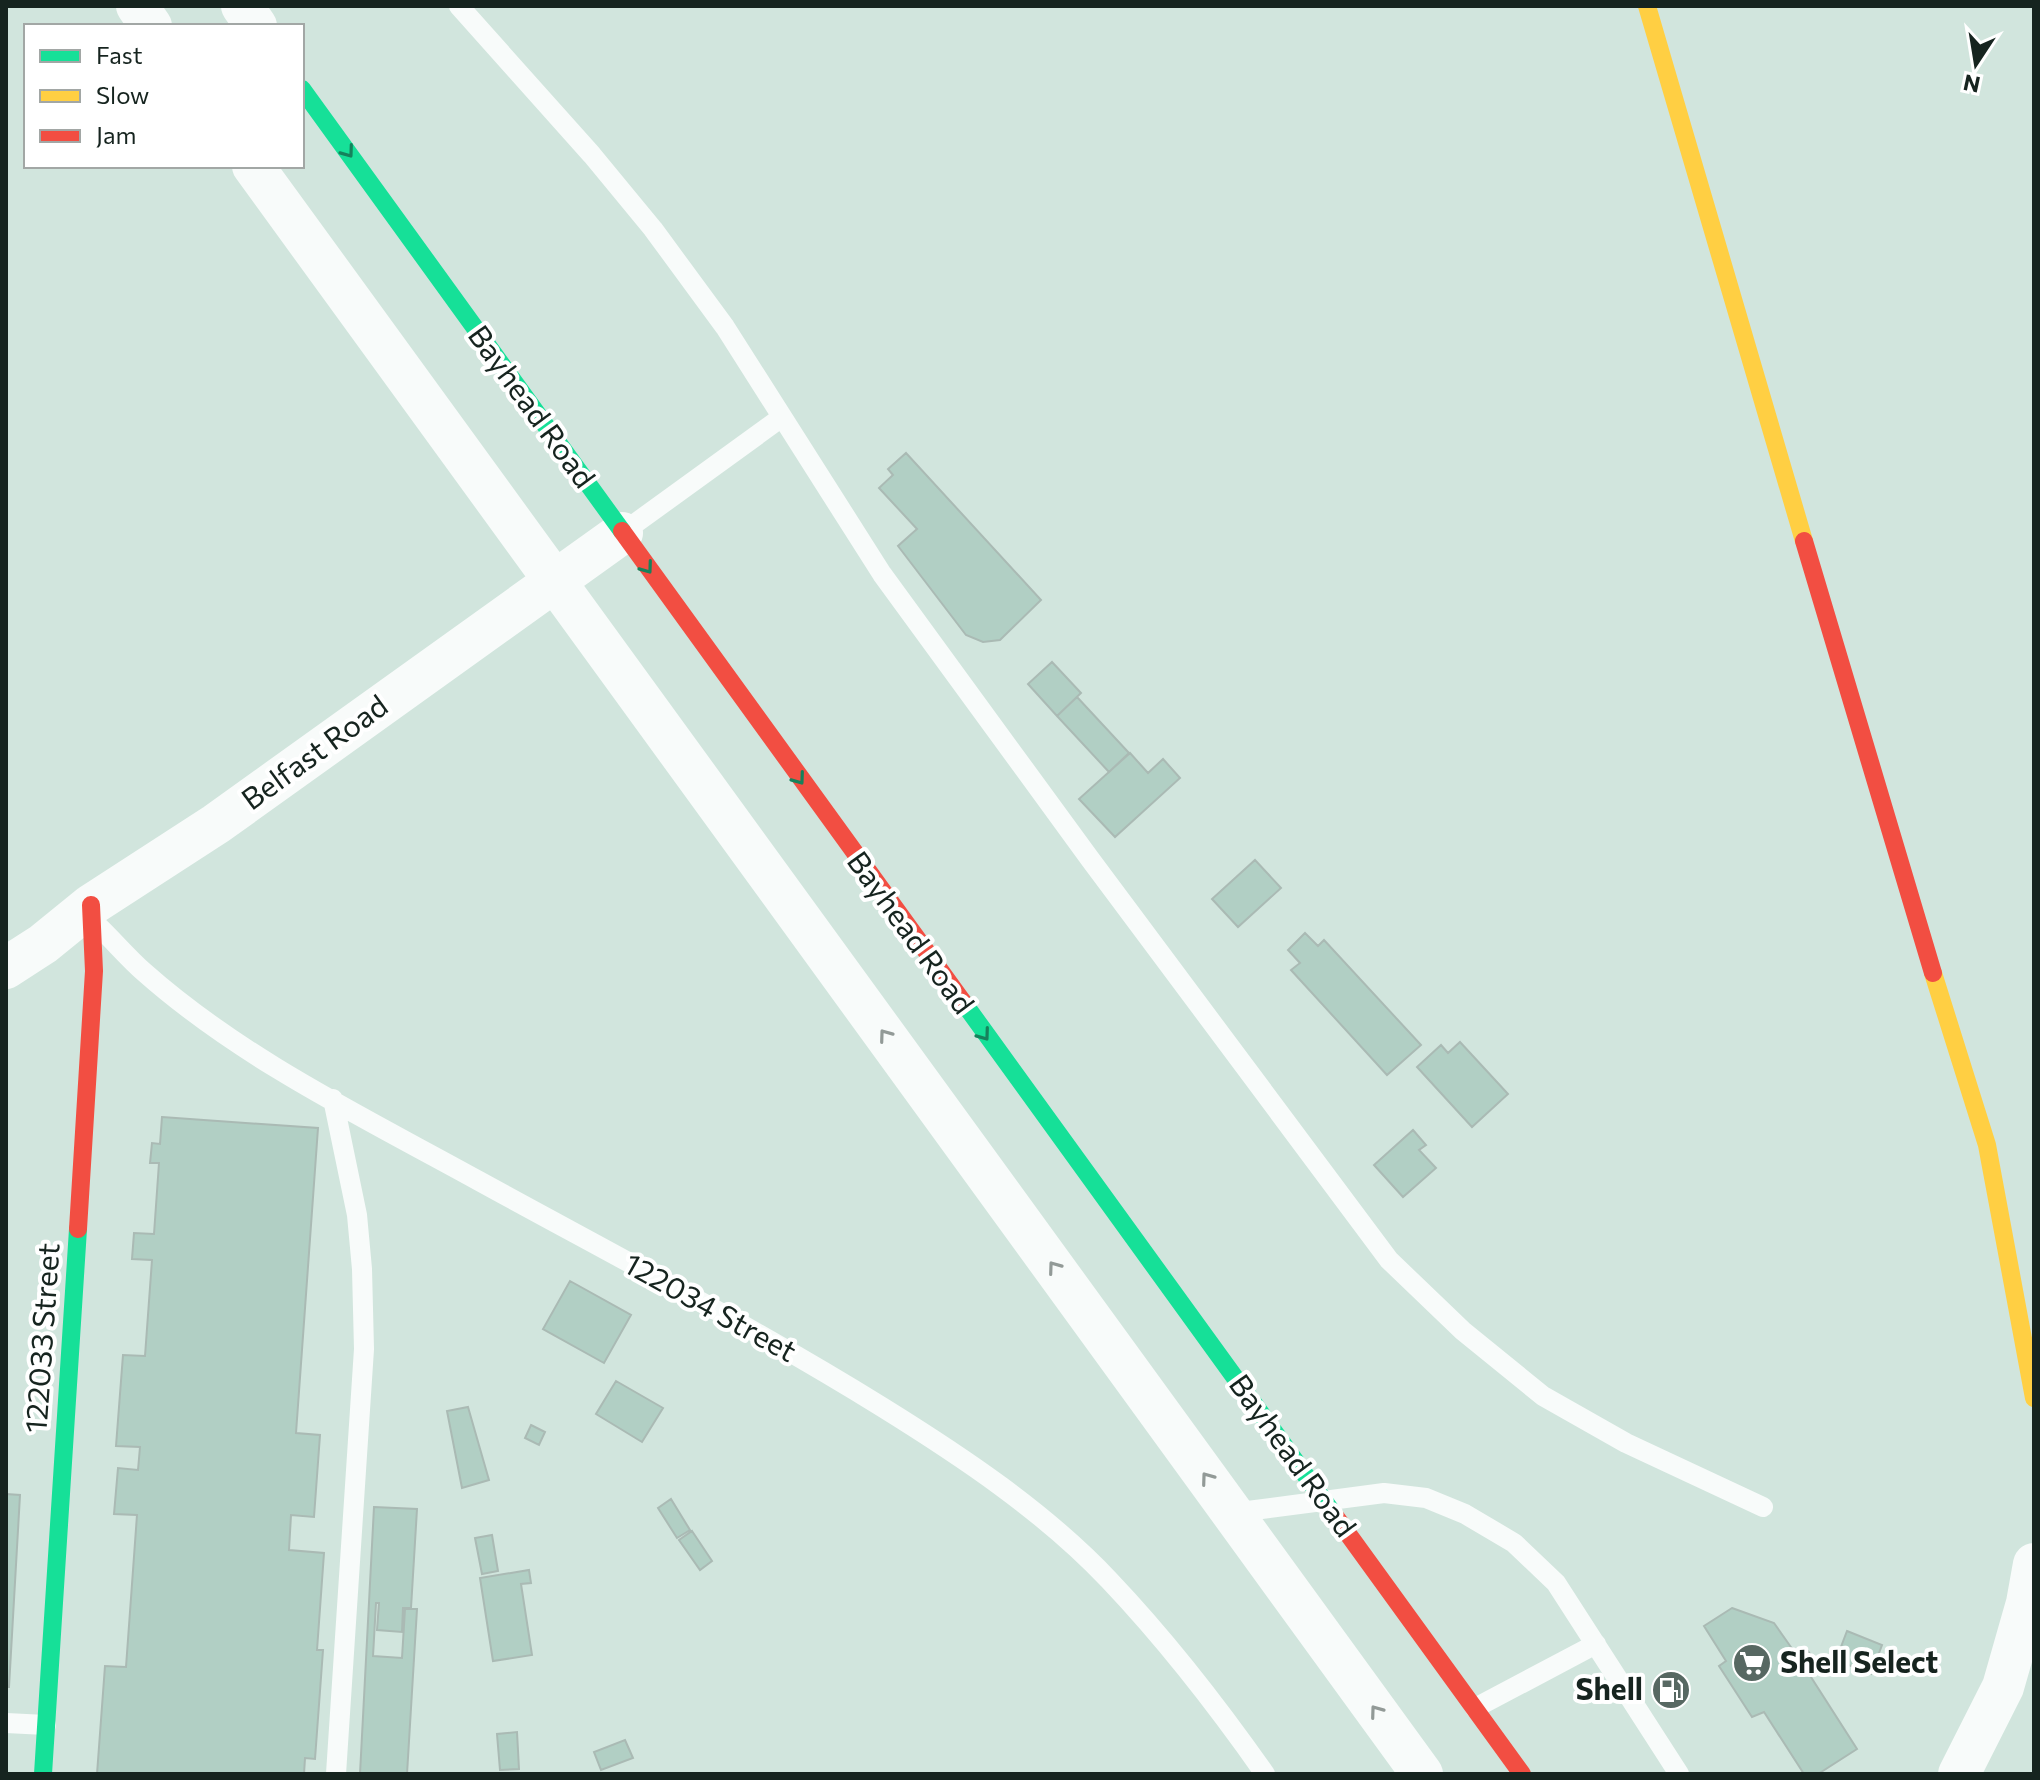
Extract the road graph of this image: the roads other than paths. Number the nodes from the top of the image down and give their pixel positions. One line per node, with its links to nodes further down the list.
1 (137, 6): 5 (street)
2 (242, 6): 6 (street)
3 (459, 6): 9 (lane)
4 (1647, 6): 15 (street)
5 (150, 24)
6 (255, 24)
7 (304, 92): 10 (street, Bayhead Road, one-way to 10)
8 (254, 168): 11 (street)
9 (782, 417): 10 (lane); 17 (lane)
10 (622, 533): 11 (street, Belfast Road); 16 (street, Bayhead Road, one-way to 16)
11 (555, 580): 12 (street, Belfast Road); 18 (street, one-way to 11)
12 (91, 912): 13 (street, Belfast Road); 14 (lane, 122034 Street); 23 (street, 122033 Street)
13 (6, 968)
14 (333, 1099): 25 (lane); 26 (lane, 122034 Street)
15 (2034, 1398)
16 (1324, 1501): 18 (lane); 20 (lane); 21 (street, Bayhead Road)
17 (1763, 1507)
18 (1232, 1513): 27 (street, one-way to 18)
19 (2034, 1564): 30 (street)
20 (1596, 1644): 21 (lane); 29 (lane)
21 (1475, 1708): 28 (street, Bayhead Road)
22 (6, 1723): 23 (lane)
23 (46, 1725): 24 (street, 122033 Street)
24 (43, 1774)
25 (336, 1774)
26 (1265, 1774)
27 (1422, 1774)
28 (1522, 1774)
29 (1679, 1774)
30 (1959, 1774)

